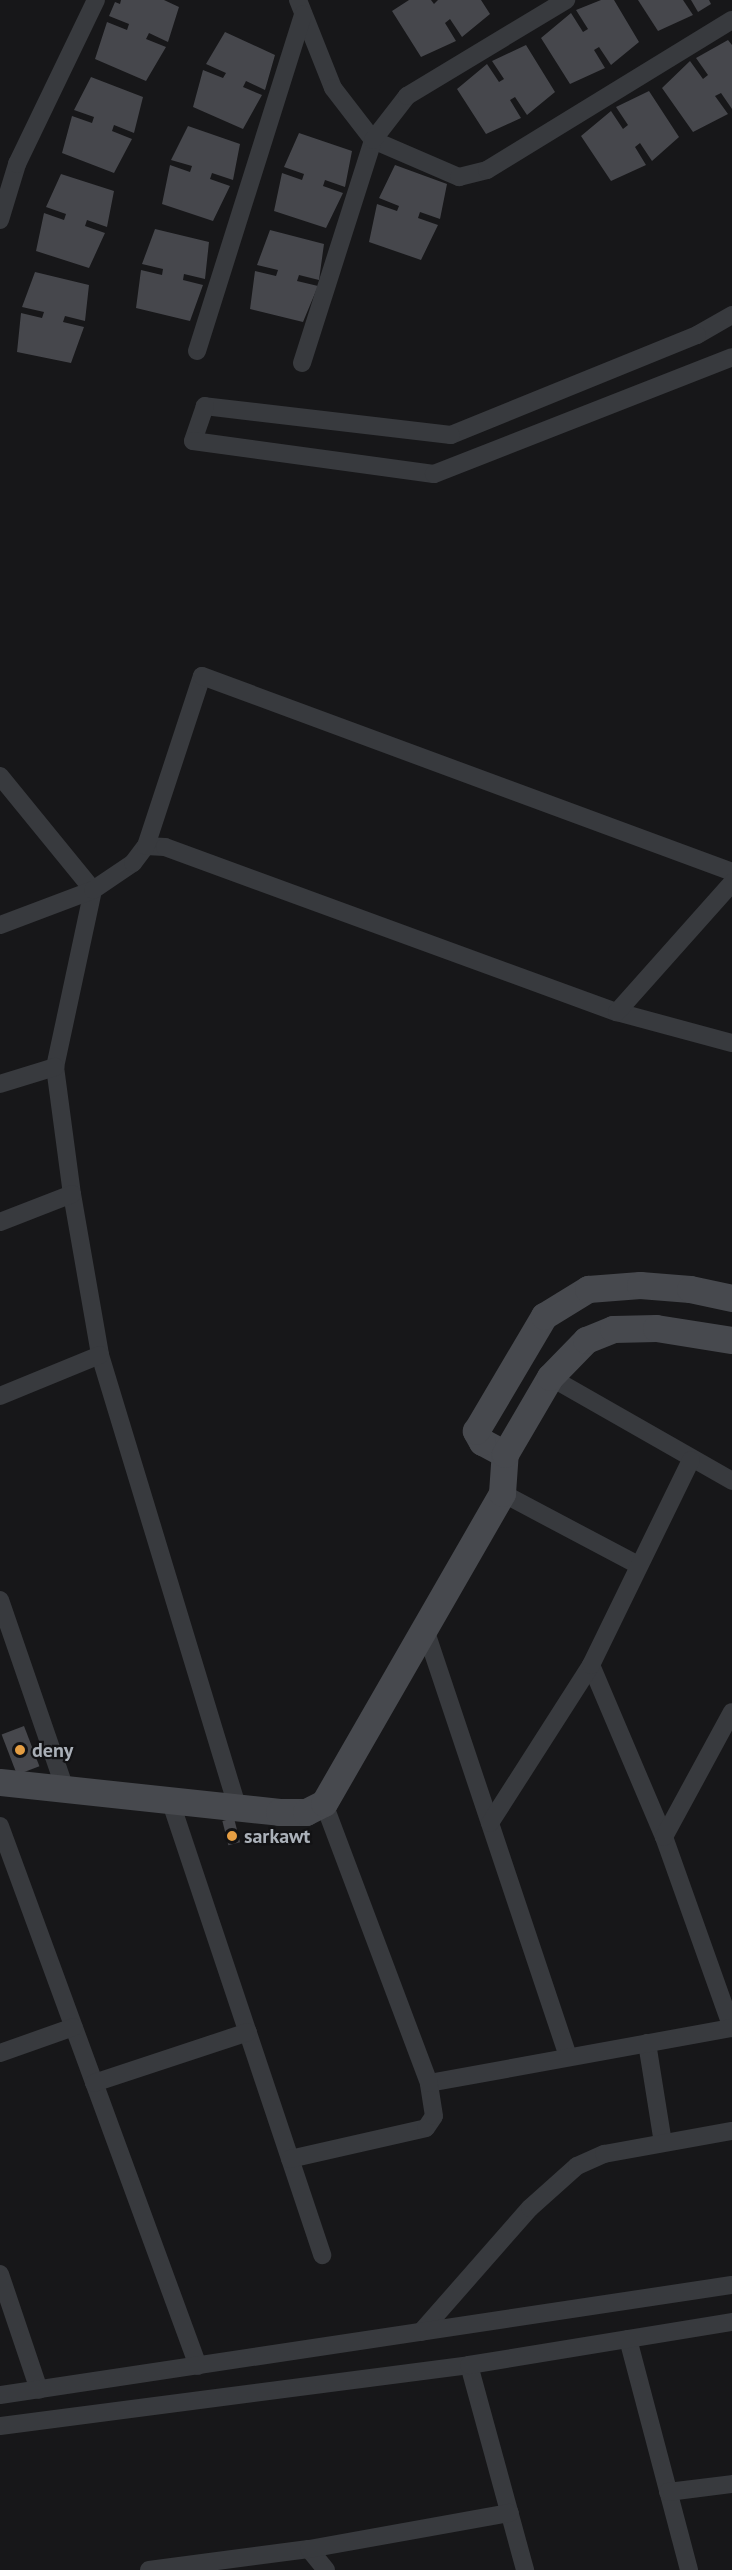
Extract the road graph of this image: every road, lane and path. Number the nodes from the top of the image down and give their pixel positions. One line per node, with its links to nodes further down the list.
1 (96, 0): 6 (street)
2 (566, 0): 5 (street)
3 (301, 7): 5 (street); 8 (street)
4 (732, 20): 5 (street)
5 (373, 140): 10 (street)
6 (0, 220)
7 (732, 315): 9 (street)
8 (197, 351)
9 (732, 357)
10 (302, 363)
11 (0, 776): 15 (street)
12 (146, 846): 13 (street); 15 (street); 17 (street)
13 (732, 872)
14 (732, 883): 17 (street)
15 (93, 890): 16 (street); 19 (street)
16 (0, 925)
17 (617, 1012): 18 (street)
18 (732, 1043)
19 (55, 1067): 20 (street); 21 (street)
20 (0, 1084)
21 (72, 1194): 22 (street); 25 (street)
22 (0, 1222)
23 (732, 1298): 28 (street)
24 (732, 1340): 26 (street)
25 (100, 1355): 27 (street); 41 (street)
26 (550, 1377): 28 (street); 29 (street)
27 (0, 1396)
28 (505, 1454): 31 (street)
29 (691, 1460): 30 (street); 32 (street)
30 (732, 1481)
31 (502, 1493): 32 (street); 34 (street)
32 (638, 1565): 35 (street)
33 (0, 1600): 38 (street)
34 (425, 1629): 40 (street); 42 (street)
35 (591, 1665): 42 (street); 44 (street)
36 (732, 1712): 44 (street)
37 (0, 1782): 38 (street)
38 (64, 1789): 39 (street)
39 (170, 1800): 41 (street); 47 (street)
40 (324, 1803): 41 (street); 52 (street)
41 (237, 1805)
42 (490, 1823): 50 (street)
43 (0, 1826): 45 (street)
44 (664, 1837): 46 (street)
45 (74, 2027): 49 (street); 51 (street)
46 (732, 2028): 48 (street)
47 (248, 2032): 51 (street); 55 (street)
48 (647, 2043): 50 (street); 54 (street)
49 (0, 2053)
50 (568, 2057): 52 (street)
51 (94, 2083): 63 (street)
52 (429, 2083): 55 (street)
53 (732, 2131): 54 (street)
54 (663, 2143): 60 (street)
55 (290, 2159): 56 (street)
56 (322, 2255)
57 (0, 2274): 65 (street)
58 (732, 2285): 60 (street)
59 (732, 2322): 61 (street)
60 (421, 2332): 63 (street)
61 (628, 2339): 62 (street); 70 (street)
62 (469, 2365): 67 (street); 71 (street)
63 (198, 2366): 64 (street)
64 (121, 2377): 65 (street); 67 (street)
65 (39, 2390): 66 (street)
66 (0, 2394)
67 (128, 2408): 68 (street)
68 (0, 2426)
69 (732, 2484): 70 (street)
70 (668, 2492): 77 (street)
71 (510, 2513): 72 (street); 76 (street)
72 (309, 2549): 73 (street); 75 (street)
73 (199, 2566): 74 (street)
74 (149, 2570)
75 (326, 2570)
76 (525, 2570)
77 (688, 2570)

